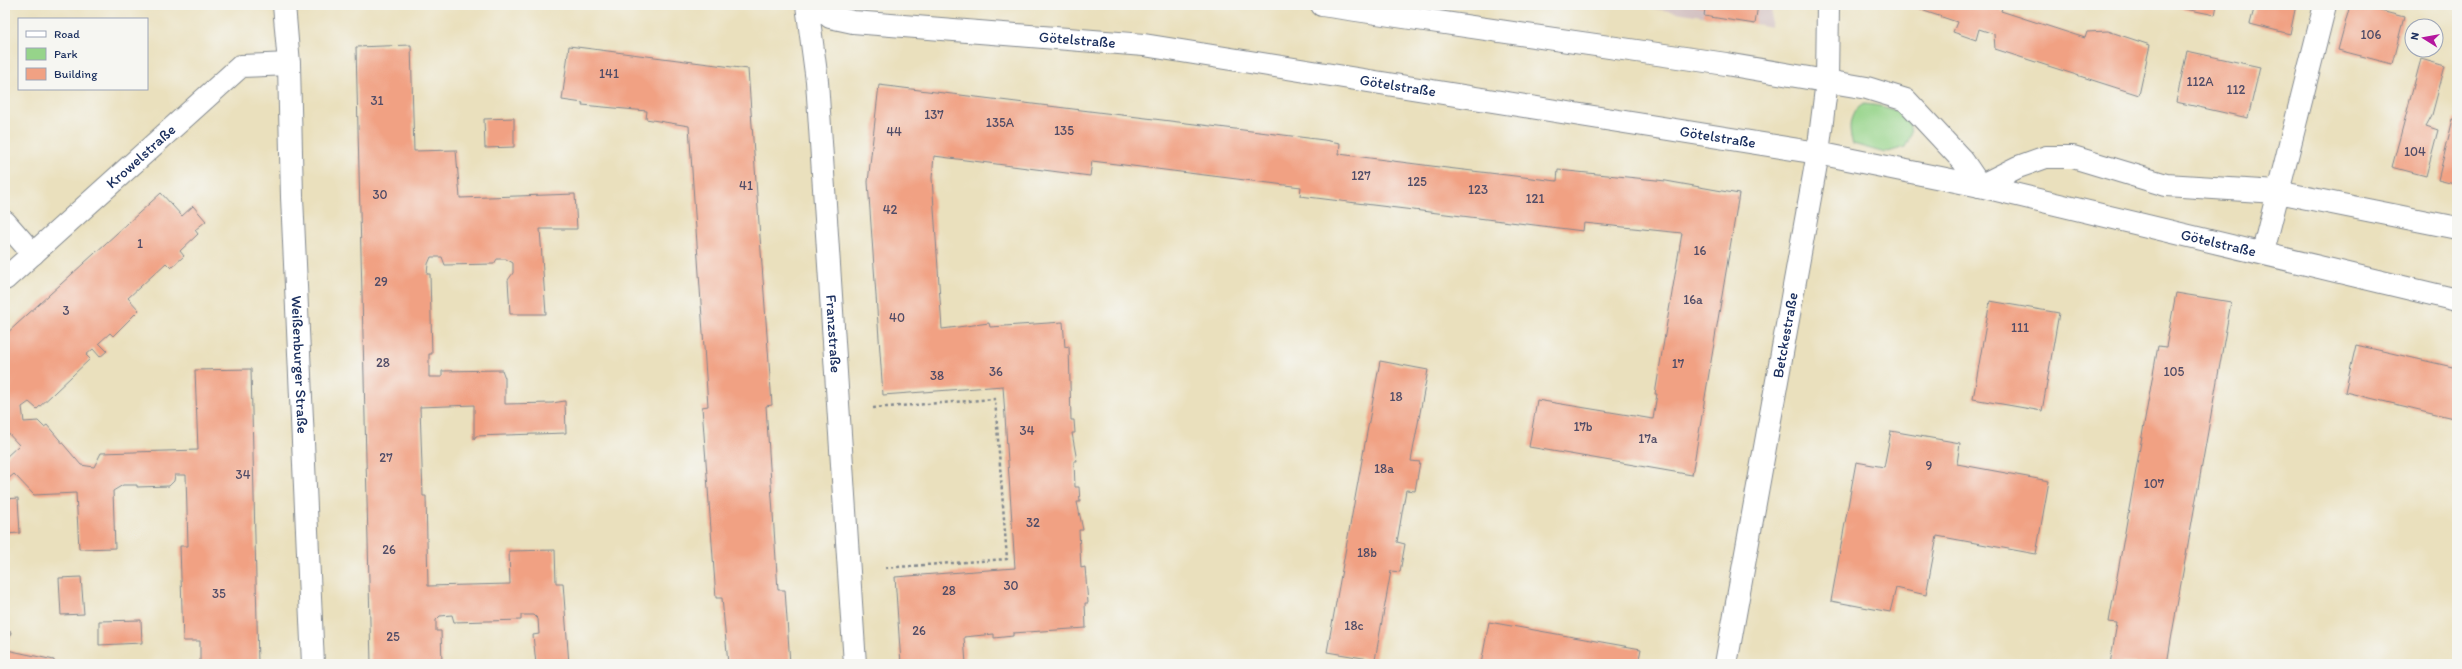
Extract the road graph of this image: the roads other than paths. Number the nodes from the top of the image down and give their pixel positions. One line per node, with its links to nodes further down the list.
1 (284, 5): 7 (street)
2 (808, 5): 19 (street, Franzstraße)
3 (816, 5): 9 (street, Götelstraße)
4 (1322, 5): 8 (street)
5 (1828, 5): 8 (street, Betckestraße)
6 (2325, 5): 11 (street)
7 (289, 64): 15 (street, Krowelstraße); 18 (street, Weißenburger Straße)
8 (1827, 80): 9 (street, Betckestraße); 10 (street)
9 (1818, 153): 10 (street, Götelstraße); 20 (street, Betckestraße)
10 (1980, 186): 11 (street); 14 (street, Götelstraße)
11 (2277, 192): 13 (street); 14 (street)
12 (5, 222): 15 (street)
13 (2457, 228)
14 (2263, 252): 17 (street, Götelstraße)
15 (33, 254): 16 (street, Krowelstraße)
16 (5, 279)
17 (2457, 300)
18 (313, 664)
19 (855, 664)
20 (1726, 664)

